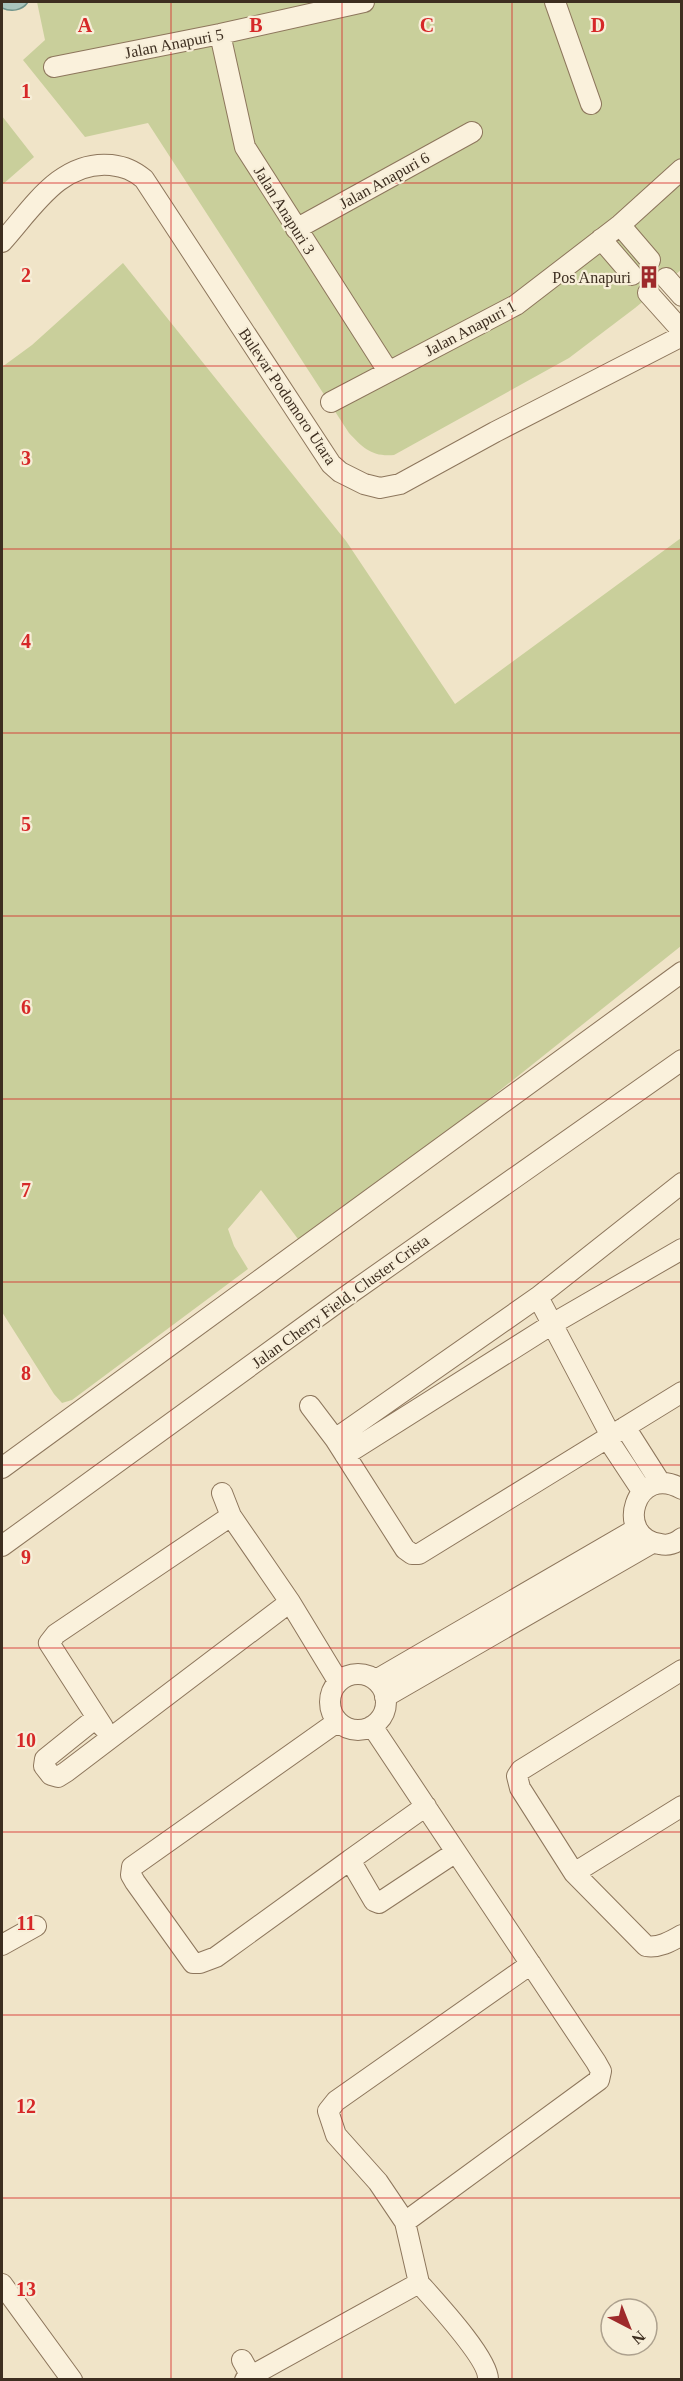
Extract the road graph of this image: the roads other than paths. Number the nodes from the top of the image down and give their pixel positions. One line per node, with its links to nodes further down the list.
1 (364, 2): 3 (street, Jalan Anapuri 5)
2 (555, 2): 5 (street)
3 (220, 34): 4 (street, Jalan Anapuri 5); 9 (street, Jalan Anapuri 3)
4 (54, 67)
5 (591, 104)
6 (472, 132): 9 (street, Jalan Anapuri 6)
7 (681, 169): 8 (street, Jalan Anapuri 1)
8 (620, 225): 10 (street, Jalan Anapuri 1); 12 (street)
9 (296, 229): 19 (street, Jalan Anapuri 3)
10 (601, 239): 13 (street); 19 (street, Jalan Anapuri 1)
11 (2, 242): 18 (street, Bulevar Podomoro Utara)
12 (650, 260)
13 (632, 275)
14 (666, 278): 16 (street)
15 (648, 293): 17 (street)
16 (681, 296)
17 (681, 331)
18 (681, 336)
19 (388, 371): 20 (street, Jalan Anapuri 1)
20 (331, 402)
21 (681, 972): 31 (street)
22 (681, 1060): 40 (street, Jalan Cherry Field, Cluster Crista)
23 (681, 1183): 25 (street)
24 (681, 1249): 26 (street)
25 (538, 1297): 26 (street); 30 (street)
26 (554, 1323): 29 (street); 30 (street)
27 (681, 1392): 29 (street)
28 (310, 1406): 30 (street)
29 (614, 1433): 30 (street); 32 (street); 34 (street)
30 (340, 1447)
31 (2, 1468)
32 (660, 1482): 33 (street); 34 (street)
33 (681, 1488)
34 (642, 1491): 37 (street)
35 (222, 1493): 36 (street)
36 (231, 1516): 41 (street); 45 (street)
37 (636, 1529): 39 (street); 44 (street)
38 (681, 1538): 39 (street)
39 (652, 1543): 44 (street)
40 (2, 1546)
41 (290, 1602): 43 (street); 48 (street)
42 (681, 1670): 53 (street)
43 (338, 1681): 44 (street); 46 (street)
44 (381, 1689): 47 (street)
45 (96, 1718): 48 (street); 48 (street)
46 (337, 1722): 47 (street); 52 (street)
47 (372, 1726): 49 (street)
48 (109, 1737)
49 (426, 1806): 51 (street); 52 (street)
50 (681, 1806): 53 (street)
51 (456, 1852): 52 (street); 57 (street)
52 (350, 1860)
53 (573, 1873): 55 (street)
54 (36, 1926): 56 (street)
55 (681, 1935)
56 (2, 1945)
57 (531, 1964): 58 (street); 58 (street)
58 (405, 2222): 59 (street)
59 (419, 2283): 61 (street); 63 (street)
60 (2, 2284): 62 (street)
61 (247, 2374)
62 (72, 2379)
63 (488, 2379)

